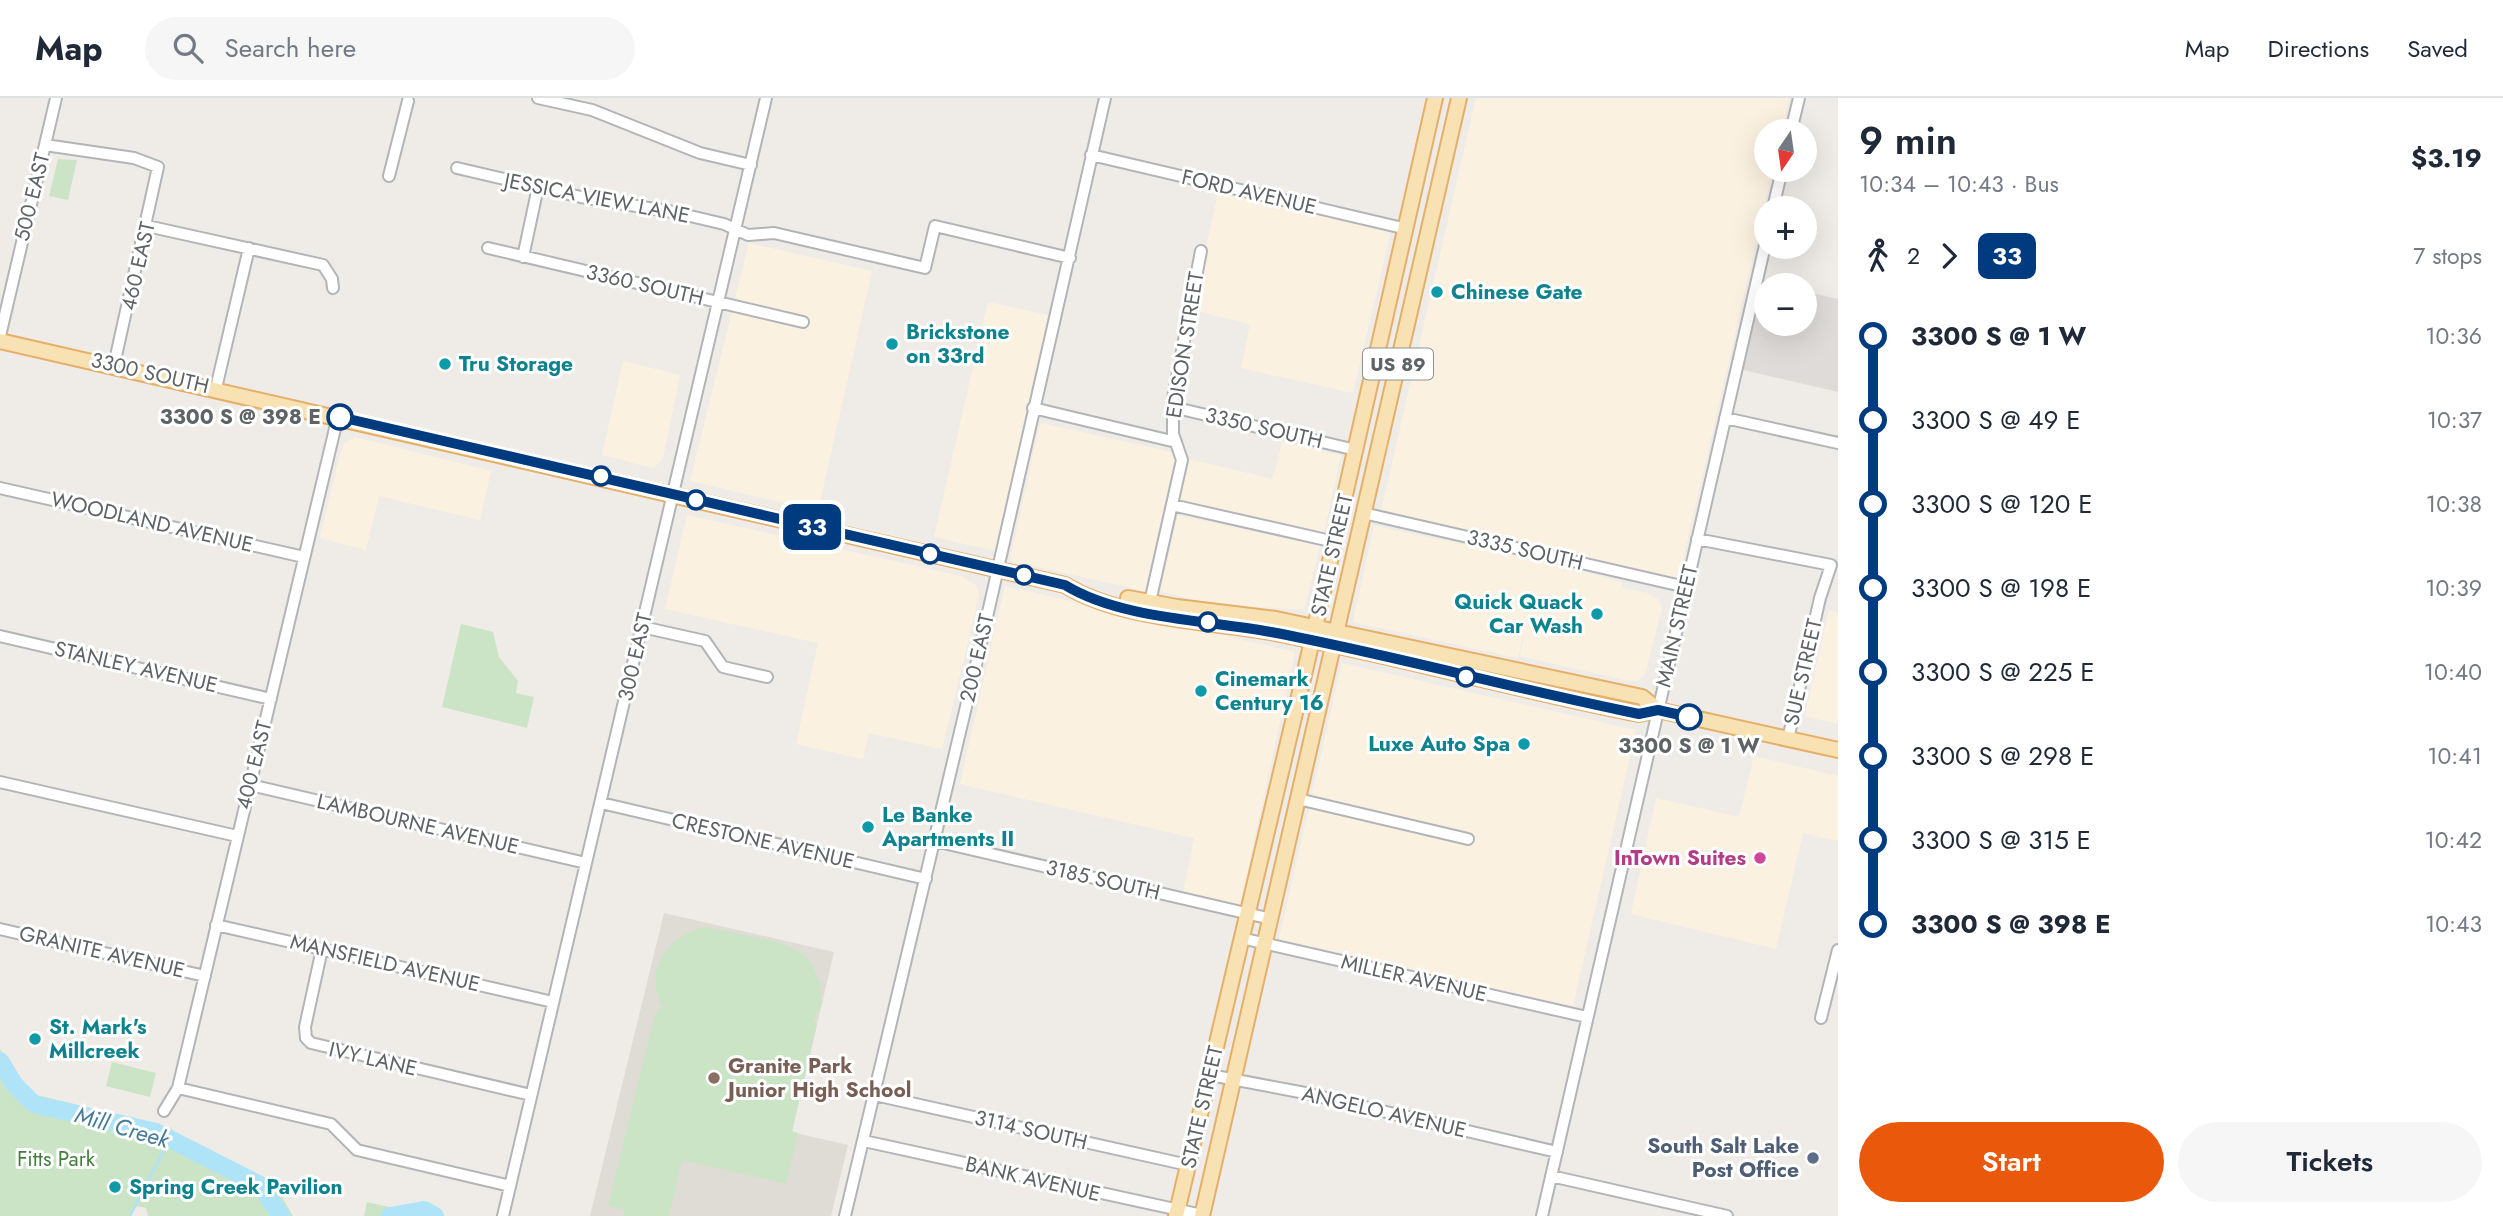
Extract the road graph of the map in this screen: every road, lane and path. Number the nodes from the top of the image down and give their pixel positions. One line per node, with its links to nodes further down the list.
1 (56, 98): 10 (street, 500 EAST)
2 (538, 98): 12 (street)
3 (766, 98): 12 (street, 300 EAST)
4 (1105, 98): 11 (street, 200 EAST)
5 (1435, 98): 18 (main road, STATE STREET / US 89)
6 (1459, 98): 41 (main road, STATE STREET / US 89)
7 (1798, 98): 9 (street)
8 (405, 99): 14 (street)
9 (1794, 119)
10 (45, 145): 16 (street, 460 EAST); 28 (street, 500 EAST)
11 (1091, 155): 18 (street, FORD AVENUE); 23 (street, 200 EAST)
12 (751, 165): 17 (street, 300 EAST)
13 (457, 168): 15 (street, JESSICA VIEW LANE)
14 (388, 176)
15 (538, 187): 17 (street, JESSICA VIEW LANE); 22 (street)
16 (147, 226): 19 (street); 29 (street, 460 EAST)
17 (736, 228): 23 (street, JESSICA VIEW LANE); 26 (street, 300 EAST)
18 (1407, 229): 37 (main road, STATE STREET / US 89)
19 (249, 248): 25 (street); 30 (street)
20 (488, 248): 22 (street, 3360 SOUTH)
21 (1201, 251): 31 (street, EDISON STREET)
22 (523, 257): 26 (street, 3360 SOUTH)
23 (1070, 258): 32 (street, 200 EAST)
24 (1762, 259): 34 (street, MAIN STREET)
25 (333, 288)
26 (719, 302): 27 (street, 3360 SOUTH); 39 (street, 300 EAST)
27 (803, 322)
28 (0, 339): 29 (main road, 3300 SOUTH)
29 (114, 365): 30 (main road, 3300 SOUTH)
30 (216, 388): 33 (main road, 3300 SOUTH)
31 (1172, 407): 35 (street, EDISON STREET); 37 (street, 3350 SOUTH)
32 (1033, 408): 35 (street); 45 (street, 200 EAST)
33 (338, 416): 39 (main road, 3300 SOUTH); 44 (street, 400 EAST)
34 (1725, 418): 36 (street); 42 (street, MAIN STREET)
35 (1176, 442): 40 (street, EDISON STREET)
36 (1838, 443)
37 (1356, 450): 43 (main road, STATE STREET / US 89)
38 (0, 488): 44 (street, WOODLAND AVENUE)
39 (674, 495): 45 (main road, 3300 SOUTH); 49 (street, 300 EAST)
40 (1172, 505): 43 (street); 48 (street, EDISON STREET)
41 (1363, 513): 46 (street, 3335 SOUTH); 51 (main road, STATE STREET / US 89)
42 (1697, 538): 46 (street, MAIN STREET); 58 (street, SUE STREET)
43 (1335, 542): 50 (main road, STATE STREET / US 89)
44 (304, 557): 56 (street, 400 EAST)
45 (998, 570): 47 (main road, 3300 SOUTH); 66 (street, 200 EAST)
46 (1686, 587): 57 (street, MAIN STREET)
47 (1075, 591): 48 (main road, 3300 SOUTH); 53 (main road, 3300 SOUTH)
48 (1150, 603): 50 (main road, 3300 SOUTH)
49 (642, 626): 55 (street); 63 (street, 300 EAST)
50 (1315, 626): 51 (main road, 3300 SOUTH); 53 (main road, STATE STREET / US 89)
51 (1336, 630): 54 (main road, STATE STREET / US 89); 57 (main road, 3300 SOUTH)
52 (0, 636): 56 (street, STANLEY AVENUE)
53 (1312, 641): 54 (main road, 3300 SOUTH); 69 (main road, STATE STREET / US 89)
54 (1332, 646): 57 (main road, 3300 SOUTH); 62 (main road, STATE STREET / US 89)
55 (767, 677)
56 (271, 699): 61 (street, 400 EAST)
57 (1658, 710): 58 (main road, 3300 SOUTH); 79 (street, MAIN STREET)
58 (1788, 739): 59 (main road, 3300 SOUTH)
59 (1838, 750)
60 (0, 782): 64 (street)
61 (250, 785): 64 (street, 400 EAST); 67 (street, LAMBOURNE AVENUE)
62 (1298, 799): 65 (street); 70 (main road, STATE STREET / US 89)
63 (601, 803): 67 (street, 300 EAST); 68 (street, CRESTONE AVENUE)
64 (237, 836): 71 (street, 400 EAST)
65 (1468, 839)
66 (935, 841): 68 (street, 200 EAST); 69 (street, 3185 SOUTH)
67 (586, 863): 78 (street, 300 EAST)
68 (926, 879): 85 (street, 200 EAST)
69 (1247, 914): 70 (street, 3185 SOUTH); 73 (main road, STATE STREET / US 89)
70 (1271, 919): 74 (main road, STATE STREET / US 89)
71 (216, 925): 75 (street, MANSFIELD AVENUE); 77 (street, 400 EAST)
72 (0, 929): 77 (street, GRANITE AVENUE)
73 (1241, 938): 74 (street, MILLER AVENUE); 81 (main road, STATE STREET / US 89)
74 (1265, 944): 79 (street, MILLER AVENUE); 82 (main road, STATE STREET / US 89)
75 (322, 949): 78 (street, MANSFIELD AVENUE); 84 (street, IVY LANE)
76 (1838, 950): 80 (street)
77 (205, 976): 83 (street, 400 EAST)
78 (553, 1002): 84 (street, 300 EAST)
79 (1587, 1017): 88 (street, MAIN STREET)
80 (1821, 1018)
81 (1210, 1075): 82 (street, ANGELO AVENUE); 89 (main road, STATE STREET / US 89)
82 (1233, 1080): 88 (street, ANGELO AVENUE); 93 (main road, STATE STREET / US 89)
83 (178, 1088): 86 (street, 400 EAST); 91 (street)
84 (531, 1095): 91 (street, 300 EAST)
85 (875, 1095): 87 (street, 200 EAST); 89 (street, 3114 SOUTH)
86 (164, 1111)
87 (864, 1141): 92 (street, BANK AVENUE); 95 (street, 200 EAST)
88 (1557, 1152): 90 (street, MAIN STREET)
89 (1188, 1165): 92 (main road, STATE STREET / US 89)
90 (1551, 1176): 96 (street, MAIN STREET); 97 (street)
91 (510, 1186): 94 (street, 300 EAST)
92 (1177, 1213): 93 (street, BANK AVENUE)
93 (1202, 1215)
94 (503, 1216)
95 (846, 1216)
96 (1542, 1216)
97 (1727, 1216)

